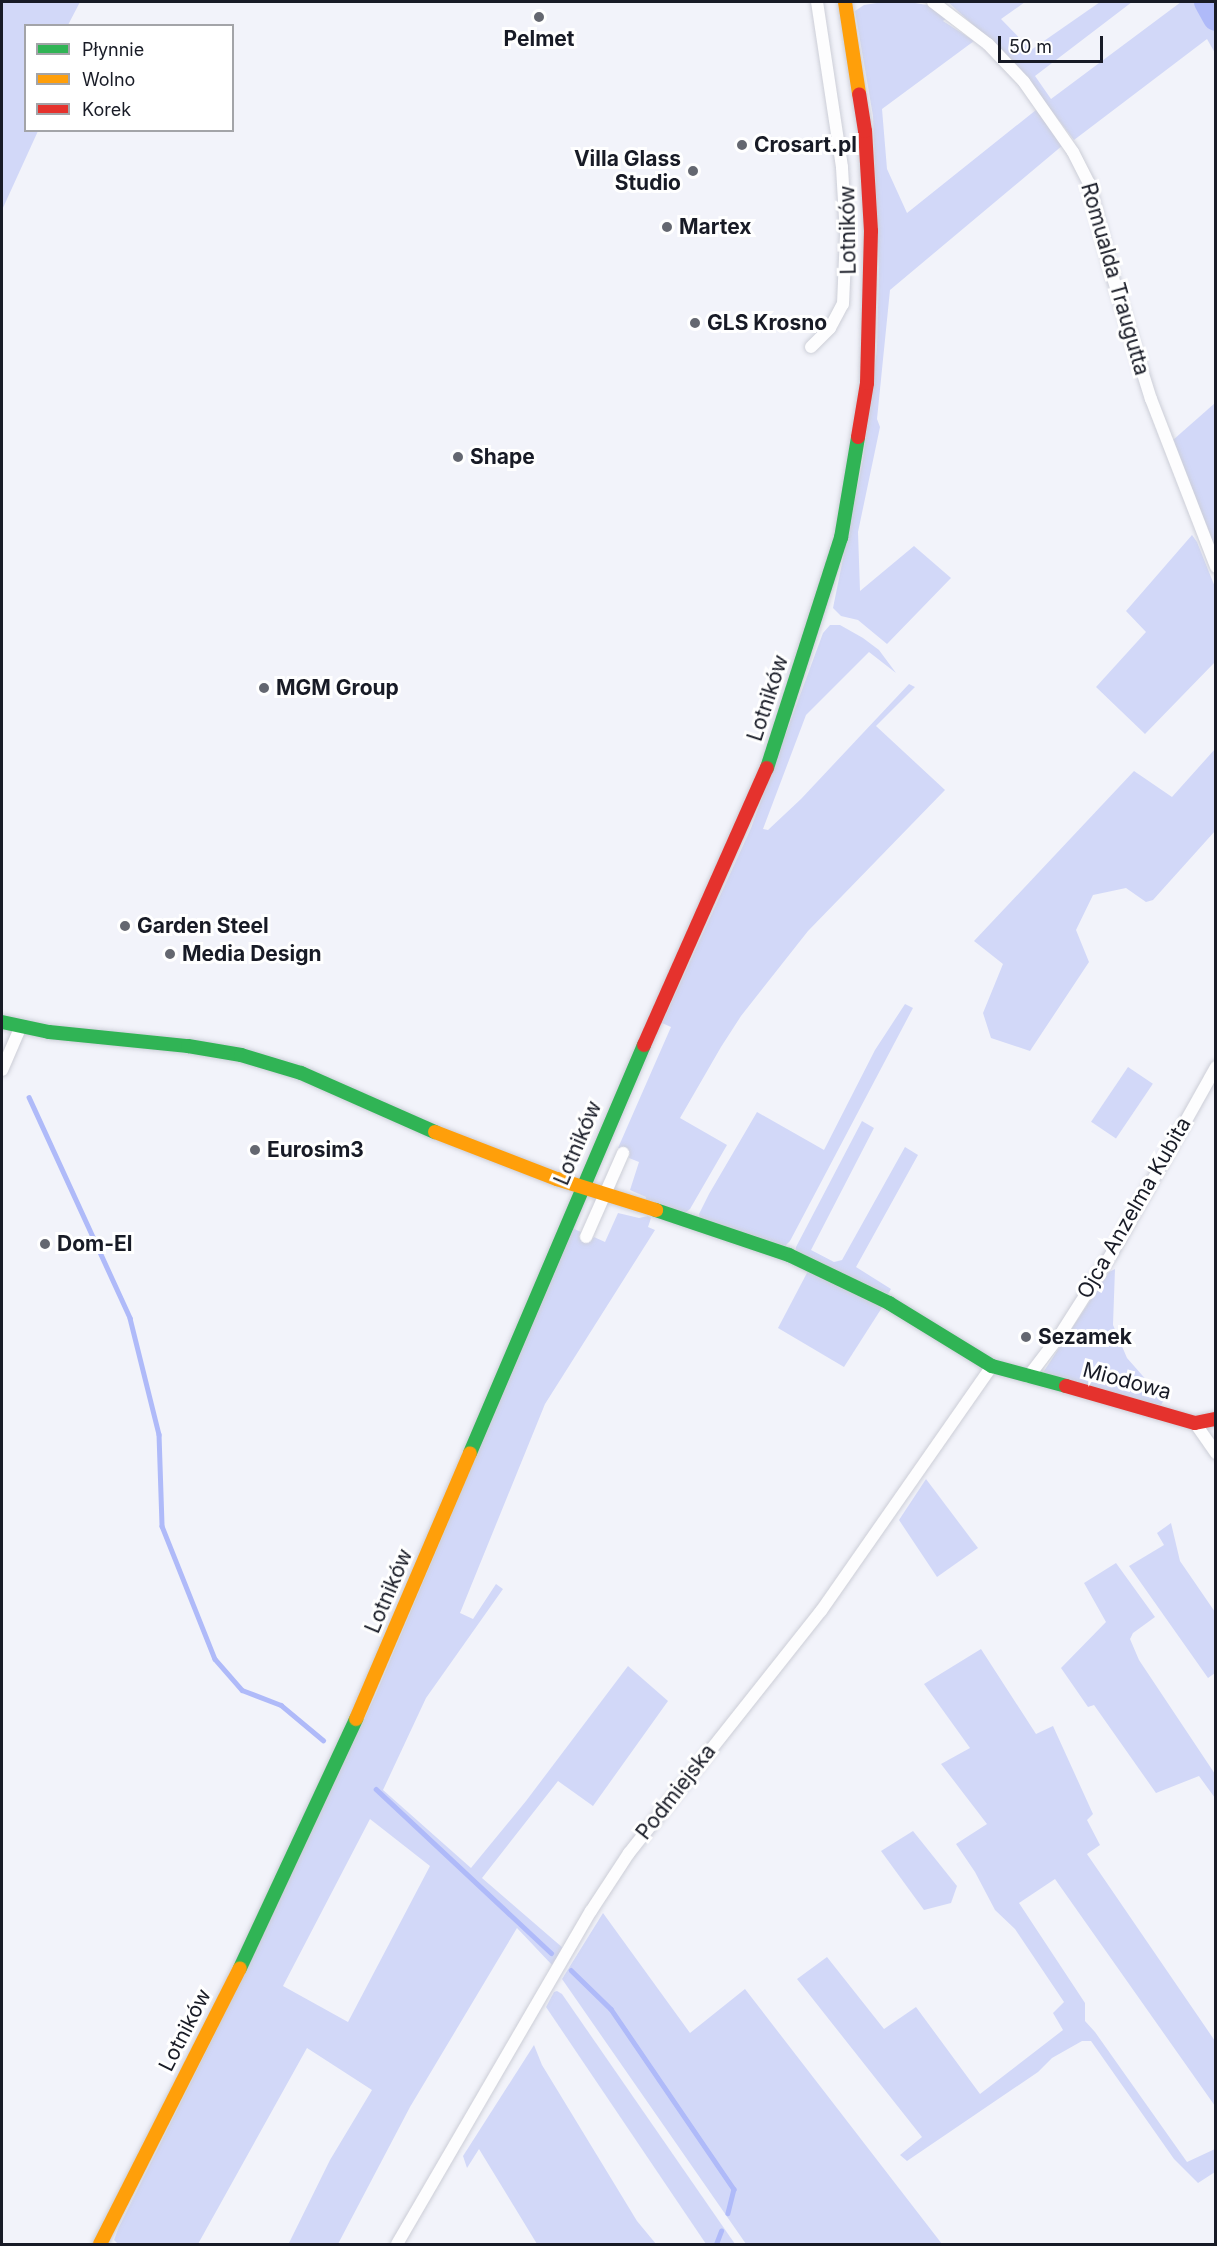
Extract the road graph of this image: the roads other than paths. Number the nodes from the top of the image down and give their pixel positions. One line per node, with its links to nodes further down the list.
1 (817, 2): 4 (street)
2 (846, 2): 11 (street, Lotników)
3 (933, 2): 5 (street, Romualda Traugutta)
4 (811, 347)
5 (1215, 567)
6 (2, 1022): 7 (street, Miodowa)
7 (21, 1026): 9 (street); 11 (street, Miodowa)
8 (1215, 1066): 15 (street, Ojca Anzelma Kubita)
9 (2, 1070)
10 (622, 1153): 12 (street)
11 (582, 1187): 12 (street, Miodowa); 19 (street, Lotników)
12 (606, 1195): 13 (street); 14 (street, Miodowa)
13 (586, 1237)
14 (992, 1366): 15 (street, Miodowa); 20 (street, Podmiejska)
15 (1028, 1377): 17 (street, Miodowa)
16 (1215, 1419): 17 (street)
17 (1195, 1423): 18 (street)
18 (1215, 1454)
19 (100, 2244)
20 (398, 2244)

